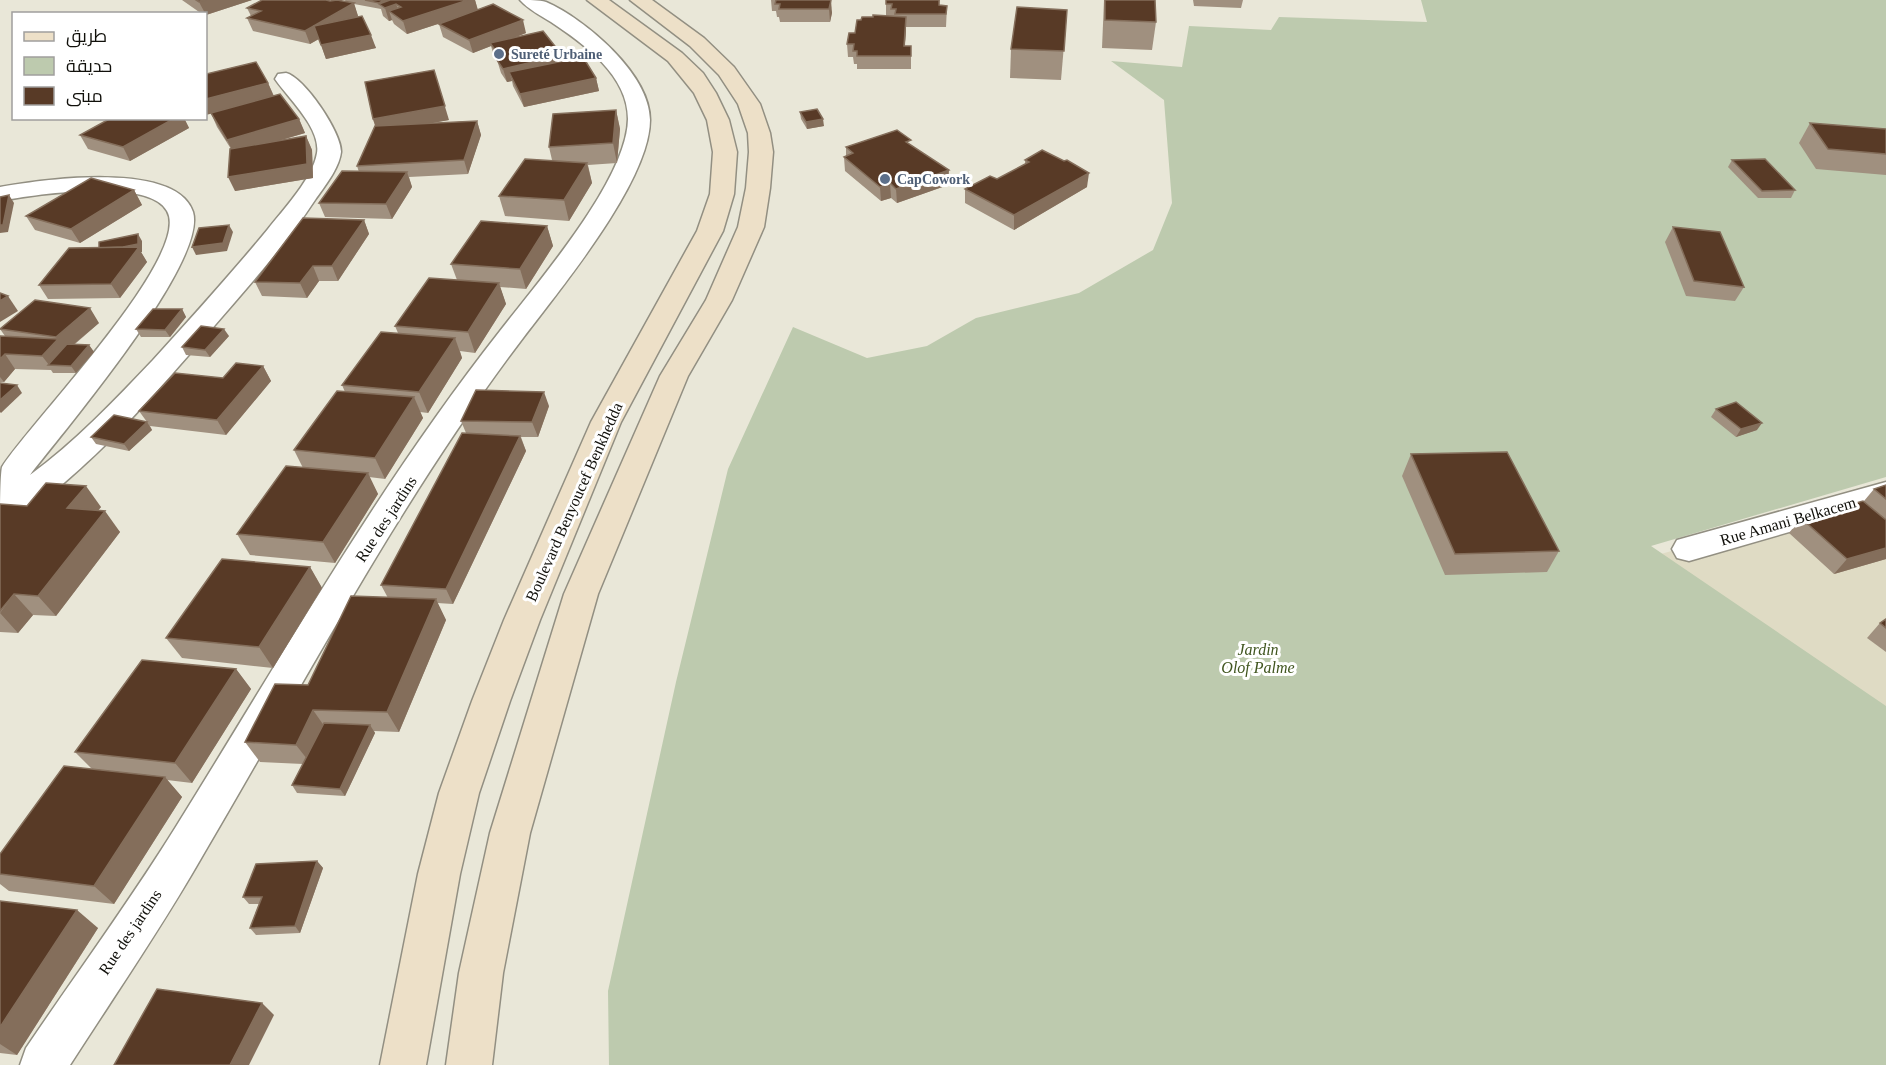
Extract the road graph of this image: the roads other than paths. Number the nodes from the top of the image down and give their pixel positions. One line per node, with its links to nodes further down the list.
1 (530, 0): 10 (street, Rue des jardins)
2 (597, 0): 11 (main road, Boulevard Benyoucef Benkhedda)
3 (640, 0): 12 (main road)
4 (286, 79): 8 (street)
5 (0, 194): 6 (street)
6 (0, 491)
7 (1886, 493): 9 (street, Rue Amani Belkacem)
8 (0, 514)
9 (1689, 549)
10 (43, 1065)
11 (404, 1065)
12 (469, 1065)

